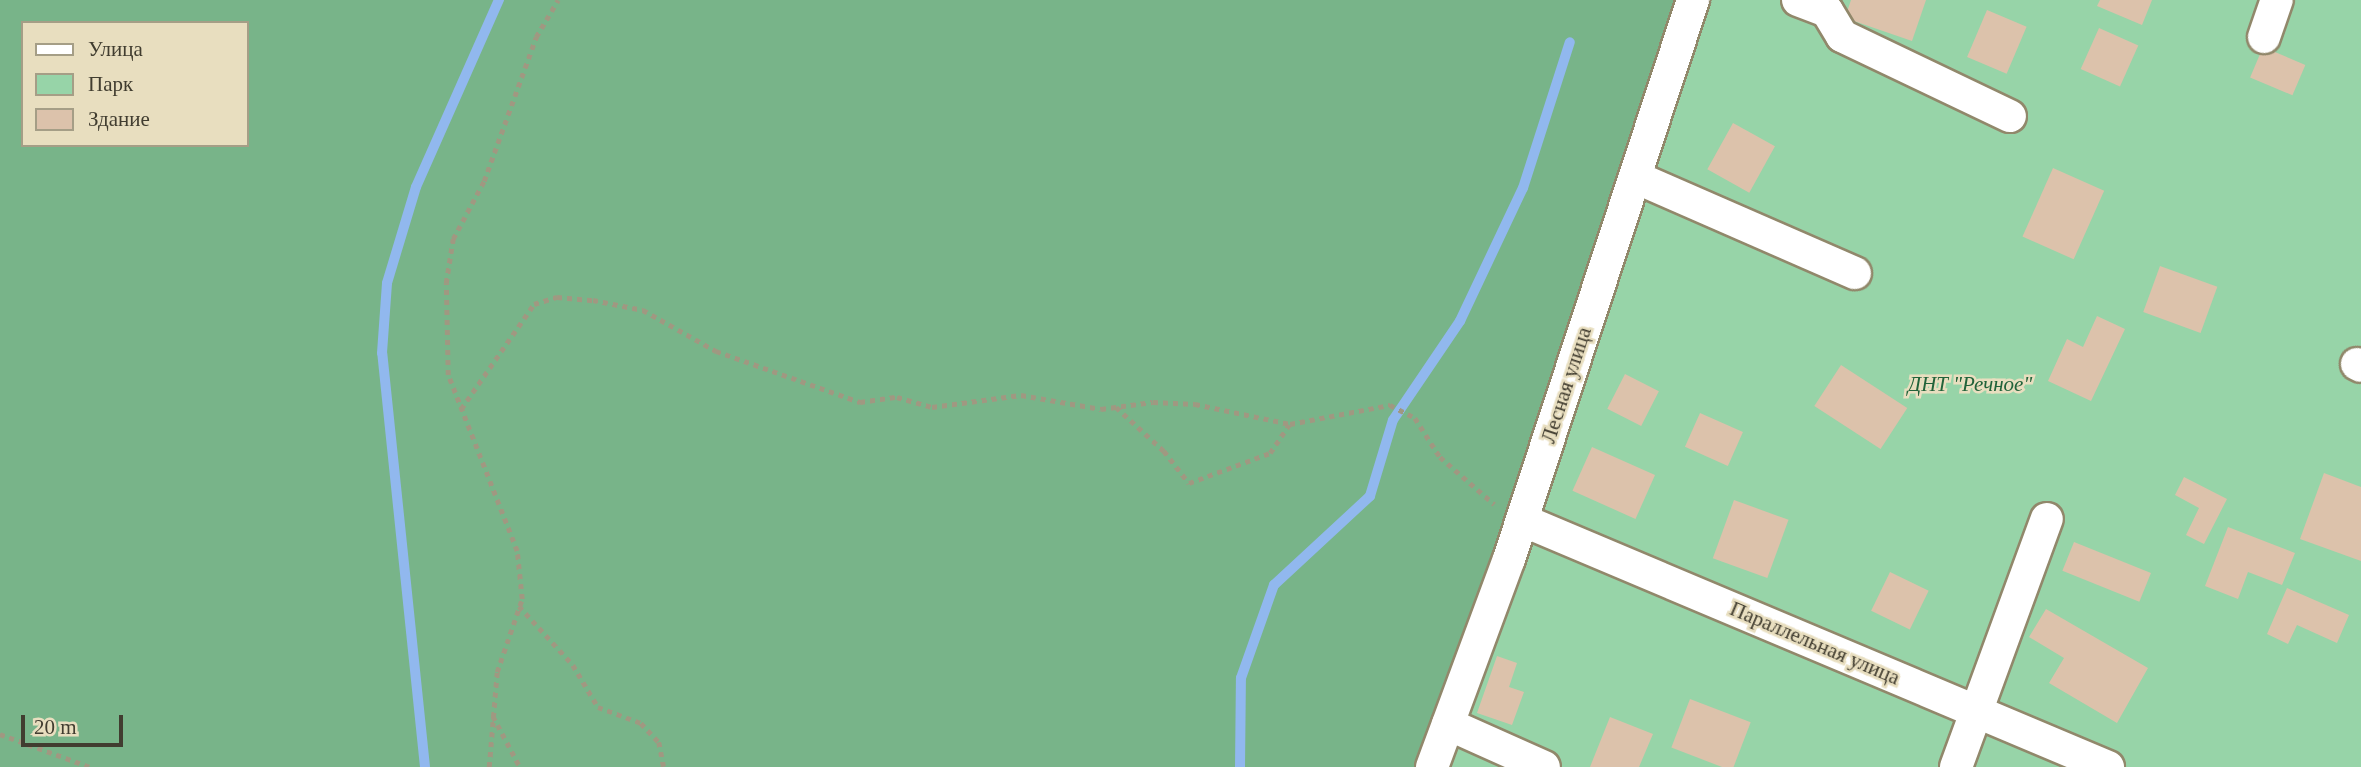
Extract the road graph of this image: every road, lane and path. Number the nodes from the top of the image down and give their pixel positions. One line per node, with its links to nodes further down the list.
1 (558, 0): 10 (path)
2 (1693, 0): 7 (street, Лесная улица)
3 (1798, 0): 6 (street)
4 (2277, 0): 5 (street)
5 (2264, 37)
6 (2010, 116)
7 (1635, 177): 8 (street); 12 (street, Лесная улица)
8 (1855, 272)
9 (1116, 407): 10 (path); 11 (path); 11 (path)
10 (461, 409): 14 (path)
11 (1290, 424): 12 (path)
12 (1521, 520): 15 (street, Параллельная улица); 17 (street, Лесная улица)
13 (2047, 520): 15 (street)
14 (519, 606): 16 (path); 22 (path)
15 (1975, 710): 25 (street); 26 (street, Параллельная улица)
16 (493, 716): 20 (path); 21 (path)
17 (1448, 724): 23 (street, Лесная улица); 24 (street)
18 (0, 734): 19 (path)
19 (90, 767)
20 (489, 767)
21 (520, 767)
22 (664, 767)
23 (1432, 767)
24 (1544, 767)
25 (1956, 767)
26 (2108, 767)

